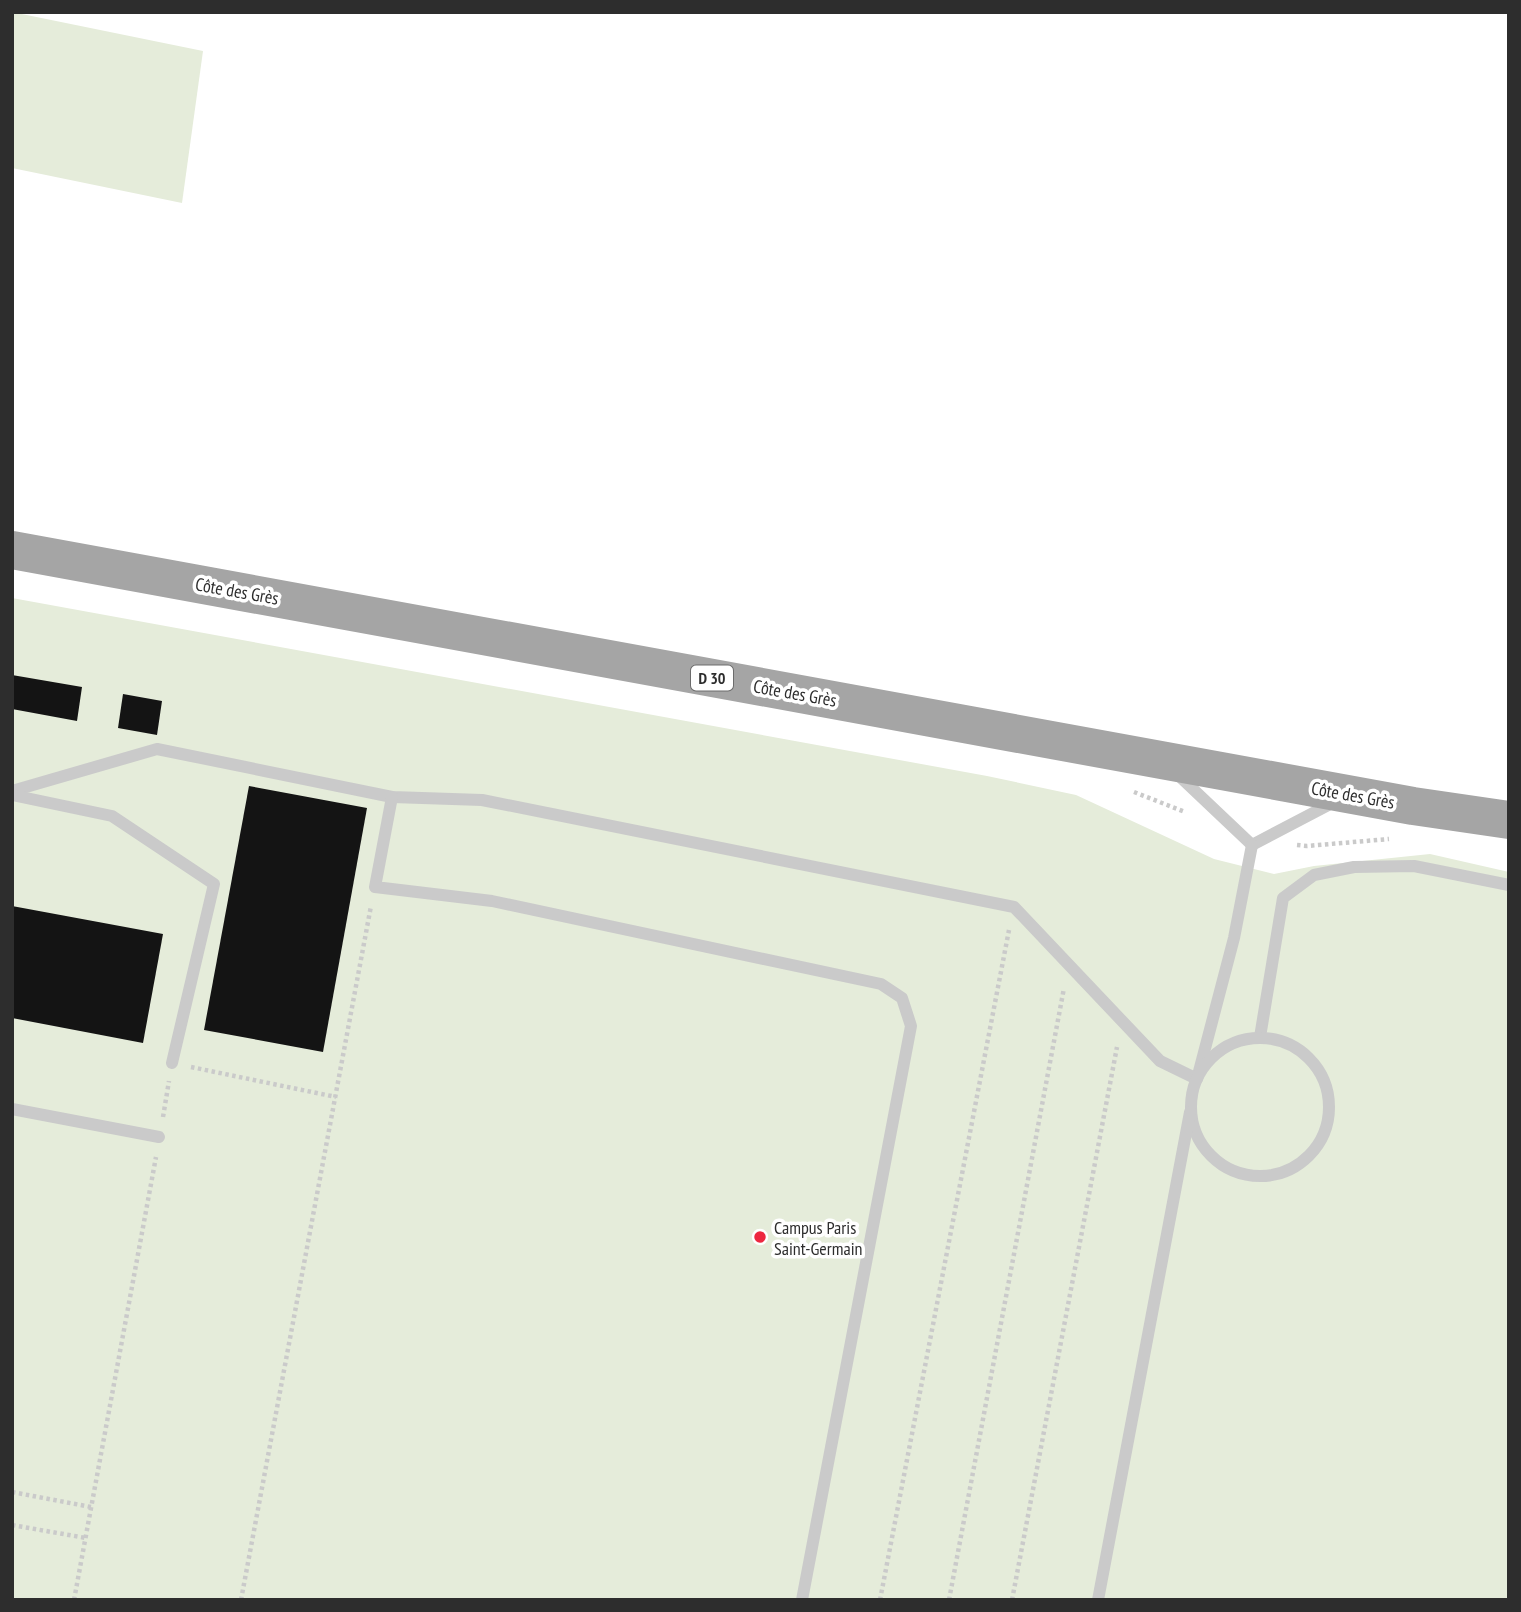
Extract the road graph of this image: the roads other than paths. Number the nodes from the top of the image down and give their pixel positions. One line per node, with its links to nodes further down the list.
1 (12, 550): 2 (main road, Côte des Grès / D 30)
2 (1164, 761): 4 (main road, Côte des Grès / D 30); 9 (lane)
3 (12, 793): 5 (lane); 12 (lane)
4 (1349, 795): 6 (main road, Côte des Grès / D 30); 9 (lane)
5 (392, 797): 13 (lane); 17 (lane)
6 (1413, 806): 7 (main road, Côte des Grès / D 30); 8 (main road, Côte des Grès / D 30)
7 (1509, 820)
8 (1509, 829)
9 (1252, 845): 13 (lane)
10 (1509, 885): 11 (lane)
11 (1260, 1037): 13 (lane); 15 (lane)
12 (173, 1063)
13 (1197, 1079): 15 (lane)
14 (12, 1109): 16 (lane)
15 (1191, 1112): 18 (lane)
16 (159, 1137)
17 (802, 1600)
18 (1098, 1600)

